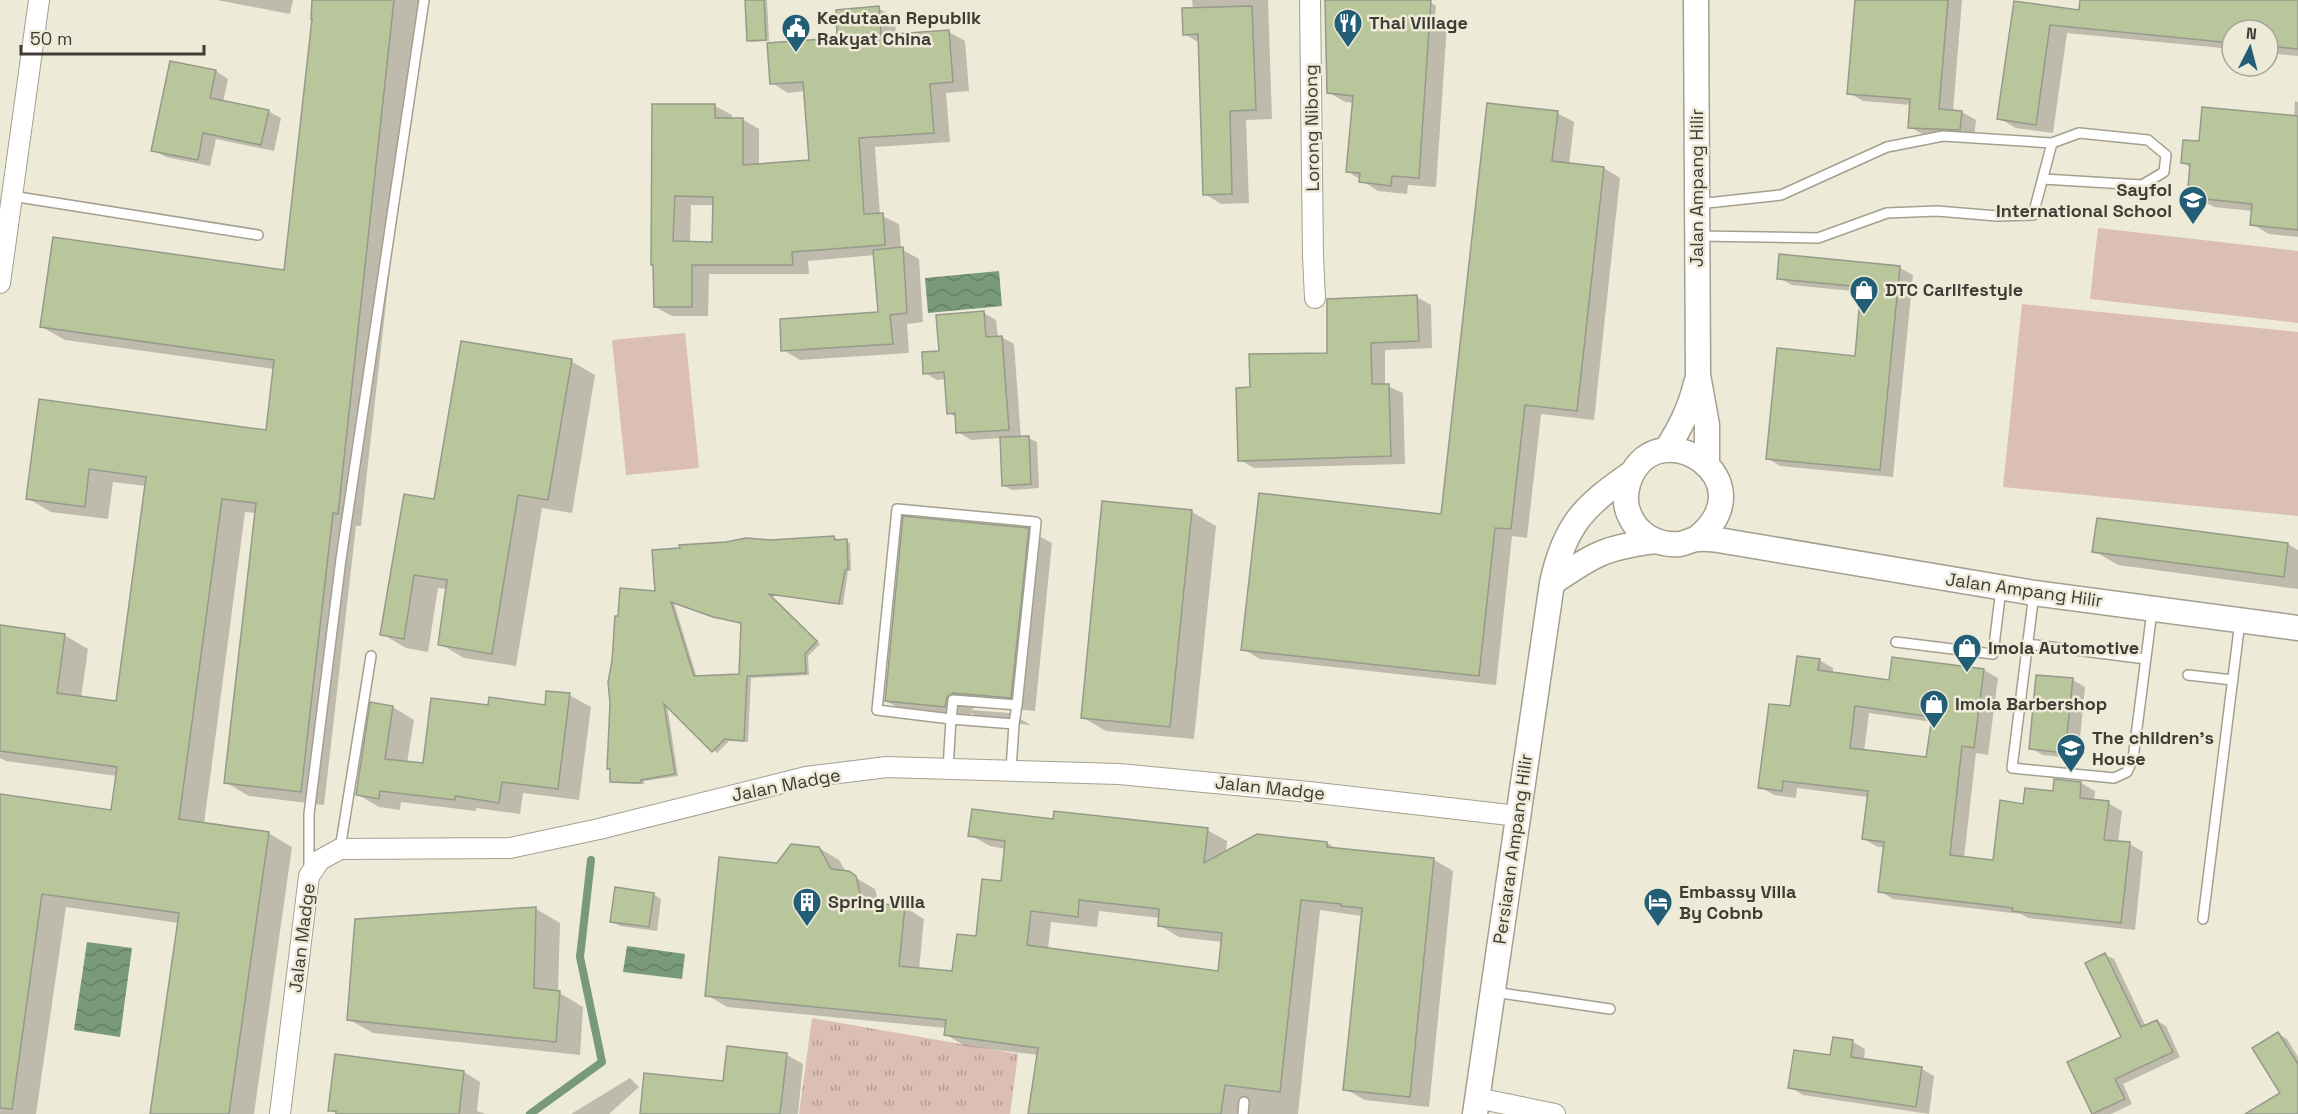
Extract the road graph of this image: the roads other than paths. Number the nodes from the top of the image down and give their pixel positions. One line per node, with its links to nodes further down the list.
1 (39, 0): 7 (street)
2 (424, 0): 40 (lane)
3 (1310, 0): 12 (street, Lorong Nibong)
4 (1696, 0): 8 (street, Jalan Ampang Hilir)
5 (2052, 143): 6 (lane); 6 (lane); 8 (lane)
6 (2043, 179): 10 (lane)
7 (12, 196): 9 (lane); 11 (street)
8 (1698, 204): 10 (street, Jalan Ampang Hilir)
9 (258, 235)
10 (1698, 237): 13 (street, Jalan Ampang Hilir)
11 (0, 283)
12 (1315, 298)
13 (1698, 375): 14 (street, Jalan Ampang Hilir); 15 (street, Jalan Ampang Hilir)
14 (1666, 450): 15 (street); 16 (street)
15 (1707, 464): 17 (street)
16 (1633, 472): 19 (street); 21 (street, Persiaran Ampang Hilir)
17 (1716, 518): 18 (street); 20 (street, Jalan Ampang Hilir)
18 (1696, 539): 19 (street); 20 (street, Jalan Ampang Hilir)
19 (1656, 541): 21 (street)
20 (1751, 546): 22 (street, Jalan Ampang Hilir)
21 (1552, 584): 38 (street, Persiaran Ampang Hilir)
22 (2001, 588): 23 (street, Jalan Ampang Hilir); 27 (lane)
23 (2034, 593): 24 (street, Jalan Ampang Hilir); 28 (lane)
24 (2152, 609): 25 (street, Jalan Ampang Hilir); 30 (lane)
25 (2240, 620): 26 (street, Jalan Ampang Hilir); 32 (lane)
26 (2298, 628)
27 (1896, 642)
28 (2028, 644): 30 (lane); 30 (lane)
29 (371, 656): 39 (lane)
30 (2146, 659)
31 (2188, 675): 32 (lane)
32 (2233, 680): 41 (lane)
33 (1017, 705): 34 (lane); 34 (lane); 35 (lane)
34 (951, 719): 35 (lane); 36 (lane)
35 (1014, 724): 37 (lane)
36 (948, 769): 37 (street, Jalan Madge); 39 (street, Jalan Madge)
37 (1011, 770): 38 (street, Jalan Madge)
38 (1518, 816): 42 (street, Persiaran Ampang Hilir)
39 (339, 849): 40 (street, Jalan Madge)
40 (309, 876): 46 (street, Jalan Madge)
41 (2203, 920)
42 (1493, 992): 43 (lane); 45 (street, Persiaran Ampang Hilir)
43 (1610, 1009)
44 (1244, 1102): 47 (lane)
45 (1476, 1106): 48 (street)
46 (280, 1114)
47 (1243, 1114)
48 (1555, 1114)

